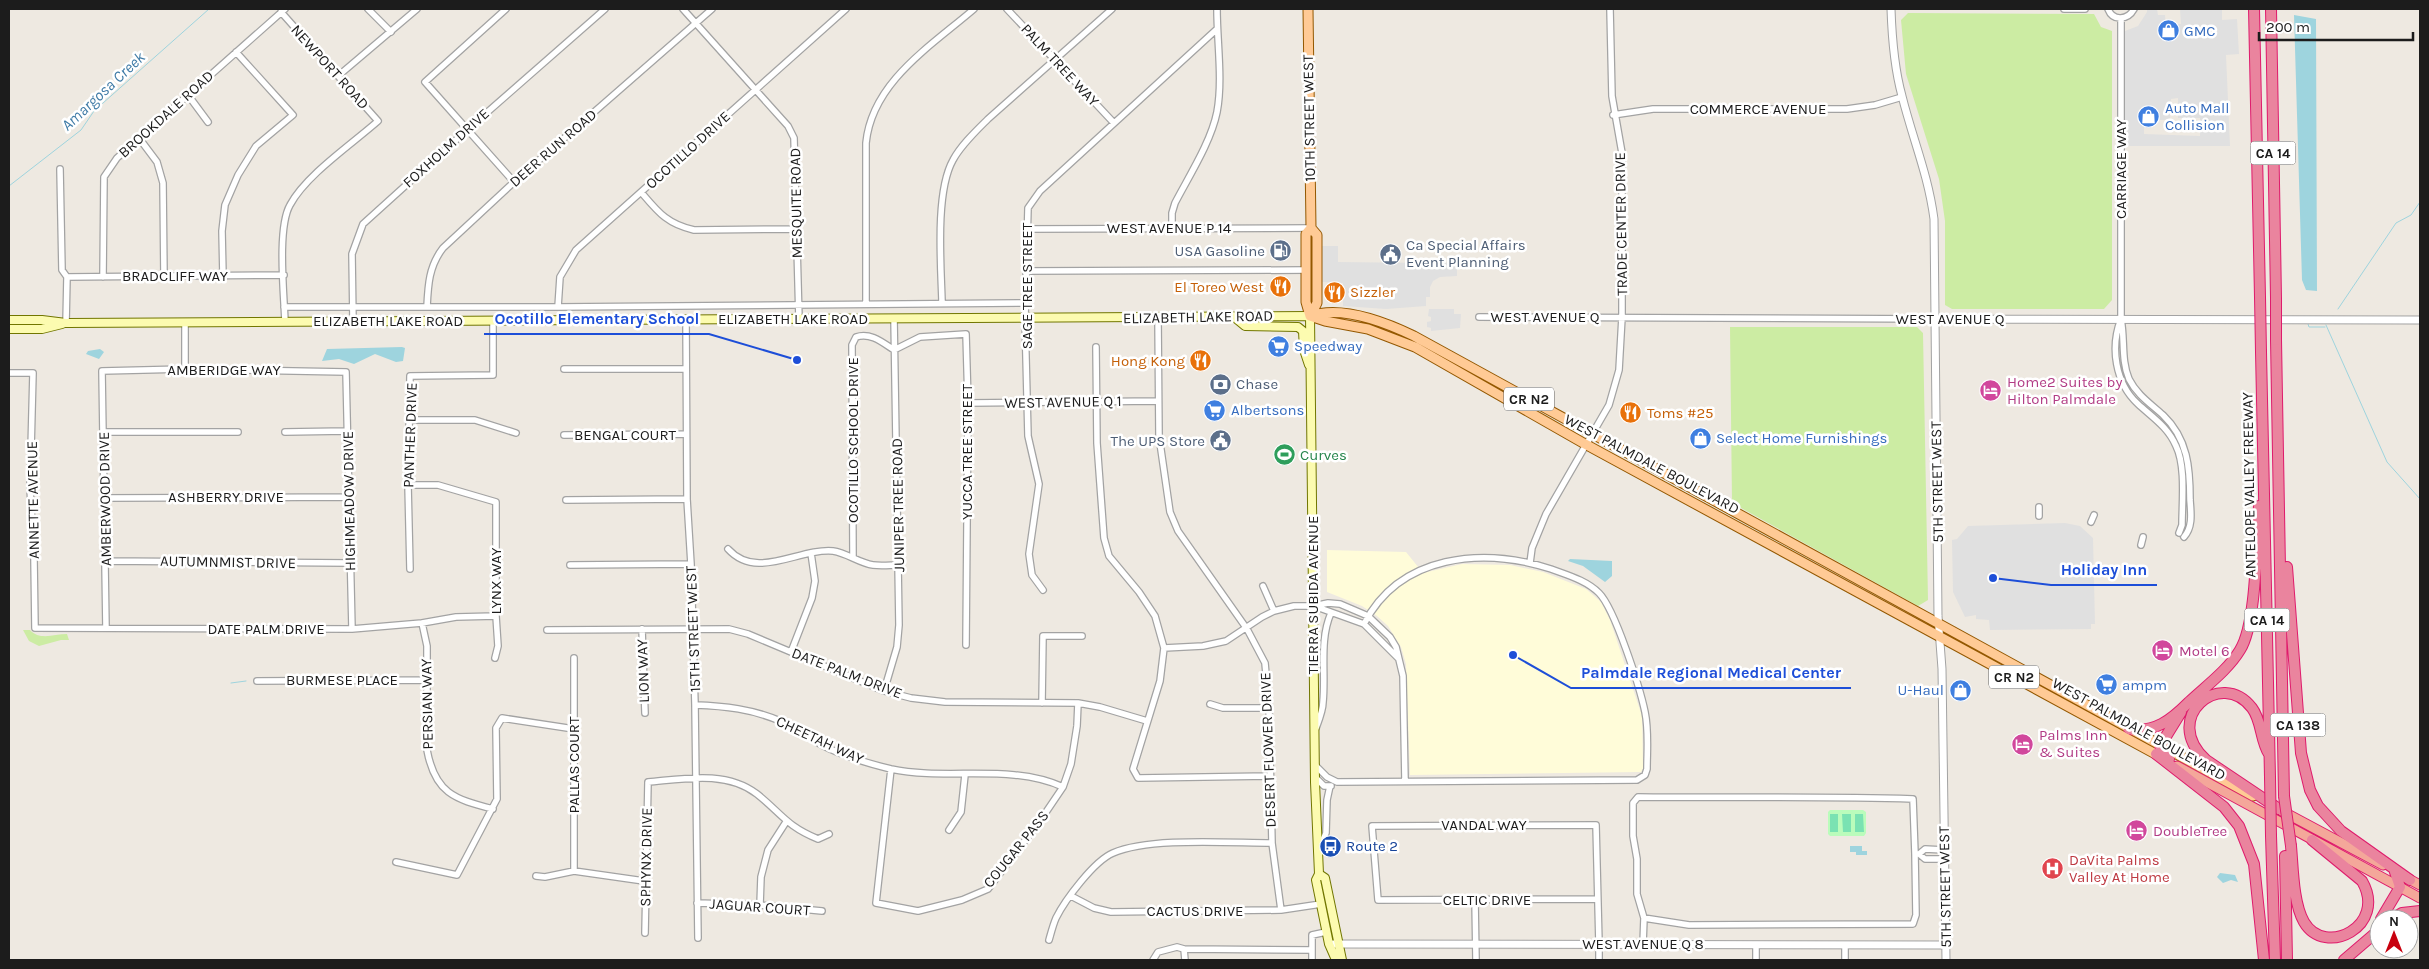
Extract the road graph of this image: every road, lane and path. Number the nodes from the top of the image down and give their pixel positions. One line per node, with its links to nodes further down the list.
1 (368, 9): 25 (street)
2 (417, 9): 25 (street)
3 (506, 9): 35 (street)
4 (605, 9): 35 (street, FOXHOLM DRIVE)
5 (683, 9): 23 (street, MESQUITE ROAD)
6 (712, 9): 23 (street, DEER RUN ROAD)
7 (846, 9): 29 (street, OCOTILLO DRIVE)
8 (974, 9): 54 (street)
9 (1007, 9): 27 (street, PALM TREE WAY)
10 (1112, 9): 27 (street)
11 (1217, 9): 24 (street)
12 (1308, 9): 41 (main road, 10TH STREET WEST)
13 (1610, 9): 32 (street, TRADE CENTER DRIVE)
14 (1891, 9): 31 (street, 5TH STREET WEST)
15 (2064, 9): 16 (street)
16 (2084, 9)
17 (2108, 9): 22 (street)
18 (2134, 9): 22 (street)
19 (2254, 9): 109 (highway, ANTELOPE VALLEY FREEWAY / CA 14, bridge)
20 (2271, 9): 121 (highway, ANTELOPE VALLEY FREEWAY / CA 14, bridge)
21 (283, 10): 26 (street, BROOKDALE ROAD); 28 (street, NEWPORT ROAD)
22 (2121, 18): 68 (street, CARRIAGE WAY)
23 (696, 23): 29 (street, MESQUITE ROAD); 38 (street, DEER RUN ROAD)
24 (1217, 29): 34 (street, SAGE TREE STREET); 40 (street)
25 (391, 32): 28 (street)
26 (236, 52): 30 (street, BROOKDALE ROAD); 48 (street)
27 (1055, 61): 34 (street, PALM TREE WAY); 51 (street)
28 (338, 76): 46 (street, NEWPORT ROAD)
29 (755, 88): 39 (street, OCOTILLO DRIVE); 42 (street, MESQUITE ROAD)
30 (188, 95): 33 (street); 36 (street, BROOKDALE ROAD)
31 (1902, 97): 32 (street, COMMERCE AVENUE); 67 (street, 5TH STREET WEST)
32 (1613, 115): 62 (street, TRADE CENTER DRIVE)
33 (208, 122)
34 (1113, 122): 43 (street, SAGE TREE STREET)
35 (467, 130): 38 (street); 56 (street, FOXHOLM DRIVE)
36 (139, 138): 47 (street); 50 (street, BROOKDALE ROAD)
37 (60, 169): 49 (street)
38 (514, 182): 57 (street, DEER RUN ROAD)
39 (641, 192): 42 (street); 58 (street, OCOTILLO DRIVE)
40 (1172, 228): 41 (street, WEST AVENUE P 14); 43 (street, WEST AVENUE P 14)
41 (1311, 228): 44 (main road, 10TH STREET WEST); 59 (main road, 10TH STREET WEST)
42 (797, 229): 53 (street, MESQUITE ROAD)
43 (1027, 229): 45 (street, SAGE TREE STREET)
44 (1306, 270): 45 (street); 59 (main road, 10TH STREET WEST)
45 (1026, 271): 52 (street, SAGE TREE STREET)
46 (284, 275): 48 (street, BRADCLIFF WAY); 55 (street)
47 (164, 276): 48 (street, BRADCLIFF WAY); 50 (street, BRADCLIFF WAY)
48 (223, 276)
49 (67, 277): 50 (street, BRADCLIFF WAY); 76 (street)
50 (103, 277)
51 (942, 302): 52 (street); 54 (street)
52 (1026, 303): 64 (street, SAGE TREE STREET)
53 (798, 304): 54 (street); 58 (street); 66 (street, MESQUITE ROAD)
54 (866, 304)
55 (284, 307): 56 (street); 74 (street)
56 (353, 307): 57 (street); 73 (street, FOXHOLM DRIVE)
57 (427, 307): 58 (street)
58 (558, 307)
59 (1310, 316): 60 (main road, ELIZABETH LAKE ROAD / CR N2); 78 (main road, WEST PALMDALE BOULEVARD / CR N2); 79 (main road, WEST PALMDALE BOULEVARD / CR N2); 90 (main road, TIERRA SUBIDA AVENUE)
60 (1234, 317): 65 (main road, ELIZABETH LAKE ROAD / CR N2); 90 (main road)
61 (1479, 317): 62 (street, WEST AVENUE Q)
62 (1622, 317): 67 (street, WEST AVENUE Q); 103 (street, TRADE CENTER DRIVE)
63 (894, 318): 64 (main road, ELIZABETH LAKE ROAD / CR N2); 66 (main road, ELIZABETH LAKE ROAD / CR N2); 81 (street, JUNIPER TREE ROAD)
64 (1025, 318): 65 (main road, ELIZABETH LAKE ROAD / CR N2); 93 (street, SAGE TREE STREET)
65 (1158, 318): 91 (street, DESERT FLOWER DRIVE)
66 (799, 319): 71 (main road, ELIZABETH LAKE ROAD / CR N2)
67 (1936, 319): 68 (street, WEST AVENUE Q); 143 (street, 5TH STREET WEST)
68 (2120, 319): 72 (street, WEST AVENUE Q); 82 (street); 83 (street)
69 (9, 320): 76 (main road, ELIZABETH LAKE ROAD / CR N2)
70 (493, 320): 71 (main road, ELIZABETH LAKE ROAD / CR N2); 73 (main road, ELIZABETH LAKE ROAD / CR N2); 96 (street, PANTHER DRIVE)
71 (686, 320): 85 (street, 15TH STREET WEST)
72 (2420, 320)
73 (353, 321): 74 (main road, ELIZABETH LAKE ROAD / CR N2)
74 (285, 322): 75 (main road, ELIZABETH LAKE ROAD / CR N2)
75 (185, 323): 76 (main road, ELIZABETH LAKE ROAD / CR N2); 84 (street)
76 (66, 324): 77 (main road, ELIZABETH LAKE ROAD / CR N2)
77 (9, 329)
78 (1414, 336): 79 (main road); 103 (main road, WEST PALMDALE BOULEVARD / CR N2)
79 (1410, 345): 105 (main road, WEST PALMDALE BOULEVARD / CR N2)
80 (1096, 347): 92 (street)
81 (894, 350): 94 (street, YUCCA TREE STREET); 125 (street, OCOTILLO SCHOOL DRIVE); 132 (street, JUNIPER TREE ROAD)
82 (2124, 364): 83 (street); 95 (street)
83 (2117, 365): 95 (street)
84 (185, 369): 87 (street, AMBERIDGE WAY); 88 (street, AMBERIDGE WAY)
85 (686, 369): 86 (street); 102 (street, 15TH STREET WEST)
86 (564, 370)
87 (102, 371): 98 (street, AMBERWOOD DRIVE)
88 (346, 372): 97 (street, HIGHMEADOW DRIVE)
89 (9, 373): 144 (street, ANNETTE AVENUE)
90 (1312, 374): 136 (main road, TIERRA SUBIDA AVENUE)
91 (1158, 400): 92 (street, WEST AVENUE Q 1); 149 (street, DESERT FLOWER DRIVE)
92 (1096, 401): 93 (street, WEST AVENUE Q 1); 154 (street)
93 (1028, 402): 94 (street, WEST AVENUE Q 1); 135 (street, SAGE TREE STREET)
94 (968, 403): 153 (street, YUCCA TREE STREET)
95 (2154, 412): 106 (street); 107 (street)
96 (408, 420): 101 (street); 108 (street, PANTHER DRIVE)
97 (347, 431): 100 (street); 110 (street, HIGHMEADOW DRIVE)
98 (104, 432): 99 (street); 111 (street, AMBERWOOD DRIVE)
99 (238, 432)
100 (285, 432)
101 (516, 433)
102 (686, 434): 104 (street, BENGAL COURT); 112 (street, 15TH STREET WEST)
103 (1593, 434): 105 (street, TRADE CENTER DRIVE); 127 (main road, WEST PALMDALE BOULEVARD / CR N2)
104 (564, 435)
105 (1585, 444): 127 (main road, WEST PALMDALE BOULEVARD / CR N2); 129 (street, TRADE CENTER DRIVE)
106 (2185, 446): 107 (street); 116 (street)
107 (2178, 450): 115 (street)
108 (408, 485): 133 (street, PANTHER DRIVE); 139 (street, LYNX WAY)
109 (2264, 486): 170 (highway); 179 (highway, ANTELOPE VALLEY FREEWAY / CA 14)
110 (348, 497): 111 (street, ASHBERRY DRIVE); 128 (street, HIGHMEADOW DRIVE)
111 (104, 498): 126 (street, AMBERWOOD DRIVE)
112 (687, 499): 113 (street); 130 (street, 15TH STREET WEST)
113 (566, 500)
114 (2039, 507): 118 (street)
115 (2182, 511): 116 (street); 116 (street)
116 (2191, 511)
117 (2094, 515): 119 (street)
118 (2039, 516)
119 (2091, 522)
120 (2143, 536): 122 (street)
121 (2280, 540): 198 (highway, ANTELOPE VALLEY FREEWAY / CA 14, bridge); 208 (highway, CA 138)
122 (2141, 544)
123 (728, 549): 124 (street)
124 (811, 553): 125 (street); 155 (street)
125 (853, 557): 132 (street)
126 (106, 561): 128 (street, AUTUMNMIST DRIVE); 145 (street, AMBERWOOD DRIVE)
127 (1816, 562): 143 (main road, WEST PALMDALE BOULEVARD / CR N2); 152 (main road, WEST PALMDALE BOULEVARD / CR N2)
128 (350, 563): 146 (street, HIGHMEADOW DRIVE)
129 (1530, 563): 140 (street); 187 (street)
130 (691, 564): 131 (street); 148 (street, 15TH STREET WEST)
131 (570, 565)
132 (900, 565): 163 (street, JUNIPER TREE ROAD)
133 (410, 569)
134 (1262, 586): 137 (street)
135 (1043, 590)
136 (1314, 606): 137 (street); 138 (street); 140 (street); 177 (main road, TIERRA SUBIDA AVENUE)
137 (1274, 611): 149 (street)
138 (1331, 613): 142 (street); 177 (street)
139 (496, 616): 141 (street, DATE PALM DRIVE); 156 (street, LYNX WAY)
140 (1368, 616): 142 (street); 158 (street)
141 (422, 623): 146 (street, DATE PALM DRIVE); 159 (street, PERSIAN WAY)
142 (1364, 624): 158 (street)
143 (1938, 625): 152 (street, 5TH STREET WEST); 162 (main road, WEST PALMDALE BOULEVARD / CR N2)
144 (35, 628): 145 (street, DATE PALM DRIVE)
145 (106, 628): 146 (street, DATE PALM DRIVE)
146 (352, 629)
147 (642, 629): 148 (street, DATE PALM DRIVE); 150 (street, DATE PALM DRIVE); 172 (street, LION WAY)
148 (692, 629): 155 (street, DATE PALM DRIVE); 168 (street, 15TH STREET WEST)
149 (1246, 629): 154 (street); 171 (street, DESERT FLOWER DRIVE)
150 (547, 630)
151 (1082, 636): 165 (street)
152 (1940, 636): 160 (main road, WEST PALMDALE BOULEVARD / CR N2); 199 (street, 5TH STREET WEST)
153 (966, 645)
154 (1164, 648): 173 (street)
155 (790, 652): 163 (street, DATE PALM DRIVE)
156 (495, 658)
157 (574, 658): 175 (street, PALLAS COURT)
158 (1398, 658): 187 (street)
159 (427, 680): 161 (street, BURMESE PLACE); 191 (street, PERSIAN WAY)
160 (2018, 680): 162 (main road); 164 (main road, WEST PALMDALE BOULEVARD / CR N2)
161 (257, 681)
162 (2058, 690): 169 (main road, WEST PALMDALE BOULEVARD / CR N2)
163 (884, 691): 165 (street, DATE PALM DRIVE)
164 (2056, 700): 169 (main road); 174 (main road, WEST PALMDALE BOULEVARD / CR N2)
165 (1042, 703): 166 (street, DATE PALM DRIVE)
166 (1078, 703): 173 (street, DATE PALM DRIVE); 190 (street, COUGAR PASS)
167 (1210, 704): 171 (street)
168 (695, 706): 182 (street, CHEETAH WAY); 186 (street, 15TH STREET WEST)
169 (2090, 707): 174 (main road, WEST PALMDALE BOULEVARD / CR N2)
170 (2184, 707): 176 (highway); 178 (highway)
171 (1269, 708): 184 (street, DESERT FLOWER DRIVE)
172 (645, 712)
173 (1147, 721): 184 (street)
174 (2111, 724): 176 (main road, WEST PALMDALE BOULEVARD / CR N2); 178 (main road, WEST PALMDALE BOULEVARD / CR N2)
175 (574, 729): 191 (street); 204 (street, PALLAS COURT)
176 (2130, 729): 178 (main road, WEST PALMDALE BOULEVARD / CR N2)
177 (1314, 735): 181 (main road, TIERRA SUBIDA AVENUE)
178 (2158, 750): 180 (highway); 192 (main road, CR N2); 251 (highway)
179 (2270, 755): 192 (highway); 252 (highway, ANTELOPE VALLEY FREEWAY / CA 14, bridge)
180 (2172, 764): 196 (highway, WEST PALMDALE BOULEVARD)
181 (1314, 765): 185 (main road, TIERRA SUBIDA AVENUE); 188 (street)
182 (891, 769): 183 (street, CHEETAH WAY); 190 (street, COUGAR PASS)
183 (965, 775): 190 (street, CHEETAH WAY); 194 (street)
184 (1270, 776): 197 (street, DESERT FLOWER DRIVE)
185 (1314, 777): 189 (street); 200 (main road, TIERRA SUBIDA AVENUE)
186 (695, 778): 193 (street); 209 (street, SPHYNX DRIVE); 217 (street, 15TH STREET WEST)
187 (1405, 781): 188 (street)
188 (1337, 782): 189 (street)
189 (1330, 786): 200 (street)
190 (1063, 787)
191 (492, 809): 203 (street)
192 (2279, 809): 205 (highway, CR N2)
193 (786, 822): 195 (street); 219 (street)
194 (949, 830)
195 (828, 834)
196 (2312, 840): 198 (highway); 211 (highway, WEST PALMDALE BOULEVARD)
197 (1272, 843): 212 (street); 221 (street, DESERT FLOWER DRIVE)
198 (2288, 846): 253 (highway, ANTELOPE VALLEY FREEWAY / CA 14)
199 (1944, 850): 201 (street); 202 (street, 5TH STREET WEST)
200 (1317, 853): 206 (main road, TIERRA SUBIDA AVENUE)
201 (1917, 854): 202 (street); 223 (street); 223 (street)
202 (1944, 859): 237 (street, 5TH STREET WEST)
203 (396, 862)
204 (574, 871): 207 (street); 209 (street)
205 (2395, 872): 208 (highway, CR N2); 211 (highway)
206 (1319, 874): 218 (main road, TIERRA SUBIDA AVENUE); 234 (main road, TIERRA SUBIDA AVENUE)
207 (536, 876)
208 (2410, 880): 210 (highway, CA 138)
209 (644, 881): 225 (street, SPHYNX DRIVE)
210 (2420, 885)
211 (2400, 887): 213 (highway, WEST PALMDALE BOULEVARD); 220 (highway)
212 (1071, 896): 221 (street, CACTUS DRIVE); 229 (street)
213 (2420, 898)
214 (1597, 899): 215 (street, VANDAL WAY); 216 (street, CELTIC DRIVE); 232 (street)
215 (1378, 900): 216 (street, CELTIC DRIVE)
216 (1475, 900): 231 (street)
217 (697, 903): 219 (street, JAGUAR COURT); 227 (street, 15TH STREET WEST)
218 (1321, 904): 221 (street, CACTUS DRIVE); 224 (main road, TIERRA SUBIDA AVENUE)
219 (760, 905): 222 (street, JAGUAR COURT)
220 (2387, 909)
221 (1281, 910)
222 (822, 911)
223 (1644, 918): 233 (street)
224 (1326, 932): 230 (main road, TIERRA SUBIDA AVENUE); 239 (street)
225 (645, 933)
226 (2369, 935): 240 (highway)
227 (698, 938)
228 (2369, 939): 240 (highway)
229 (1049, 940)
230 (1329, 944): 234 (street, WEST AVENUE Q 8); 244 (main road, TIERRA SUBIDA AVENUE)
231 (1476, 944): 232 (street, WEST AVENUE Q 8); 234 (street, WEST AVENUE Q 8); 246 (street)
232 (1599, 944): 233 (street, WEST AVENUE Q 8); 247 (street)
233 (1643, 944): 235 (street, WEST AVENUE Q 8)
234 (1340, 945): 245 (main road, TIERRA SUBIDA AVENUE)
235 (1756, 945): 236 (street, WEST AVENUE Q 8); 248 (street)
236 (1845, 945): 237 (street, WEST AVENUE Q 8); 249 (street)
237 (1946, 945): 250 (street, 5TH STREET WEST)
238 (1184, 950): 239 (street); 241 (street); 242 (street)
239 (1312, 950): 243 (street)
240 (2356, 950): 254 (highway)
241 (1153, 960)
242 (1185, 960)
243 (1312, 960)
244 (1336, 960)
245 (1342, 960)
246 (1476, 960)
247 (1599, 960)
248 (1756, 960)
249 (1845, 960)
250 (1946, 960)
251 (2264, 960)
252 (2275, 960)
253 (2287, 960)
254 (2344, 960)

